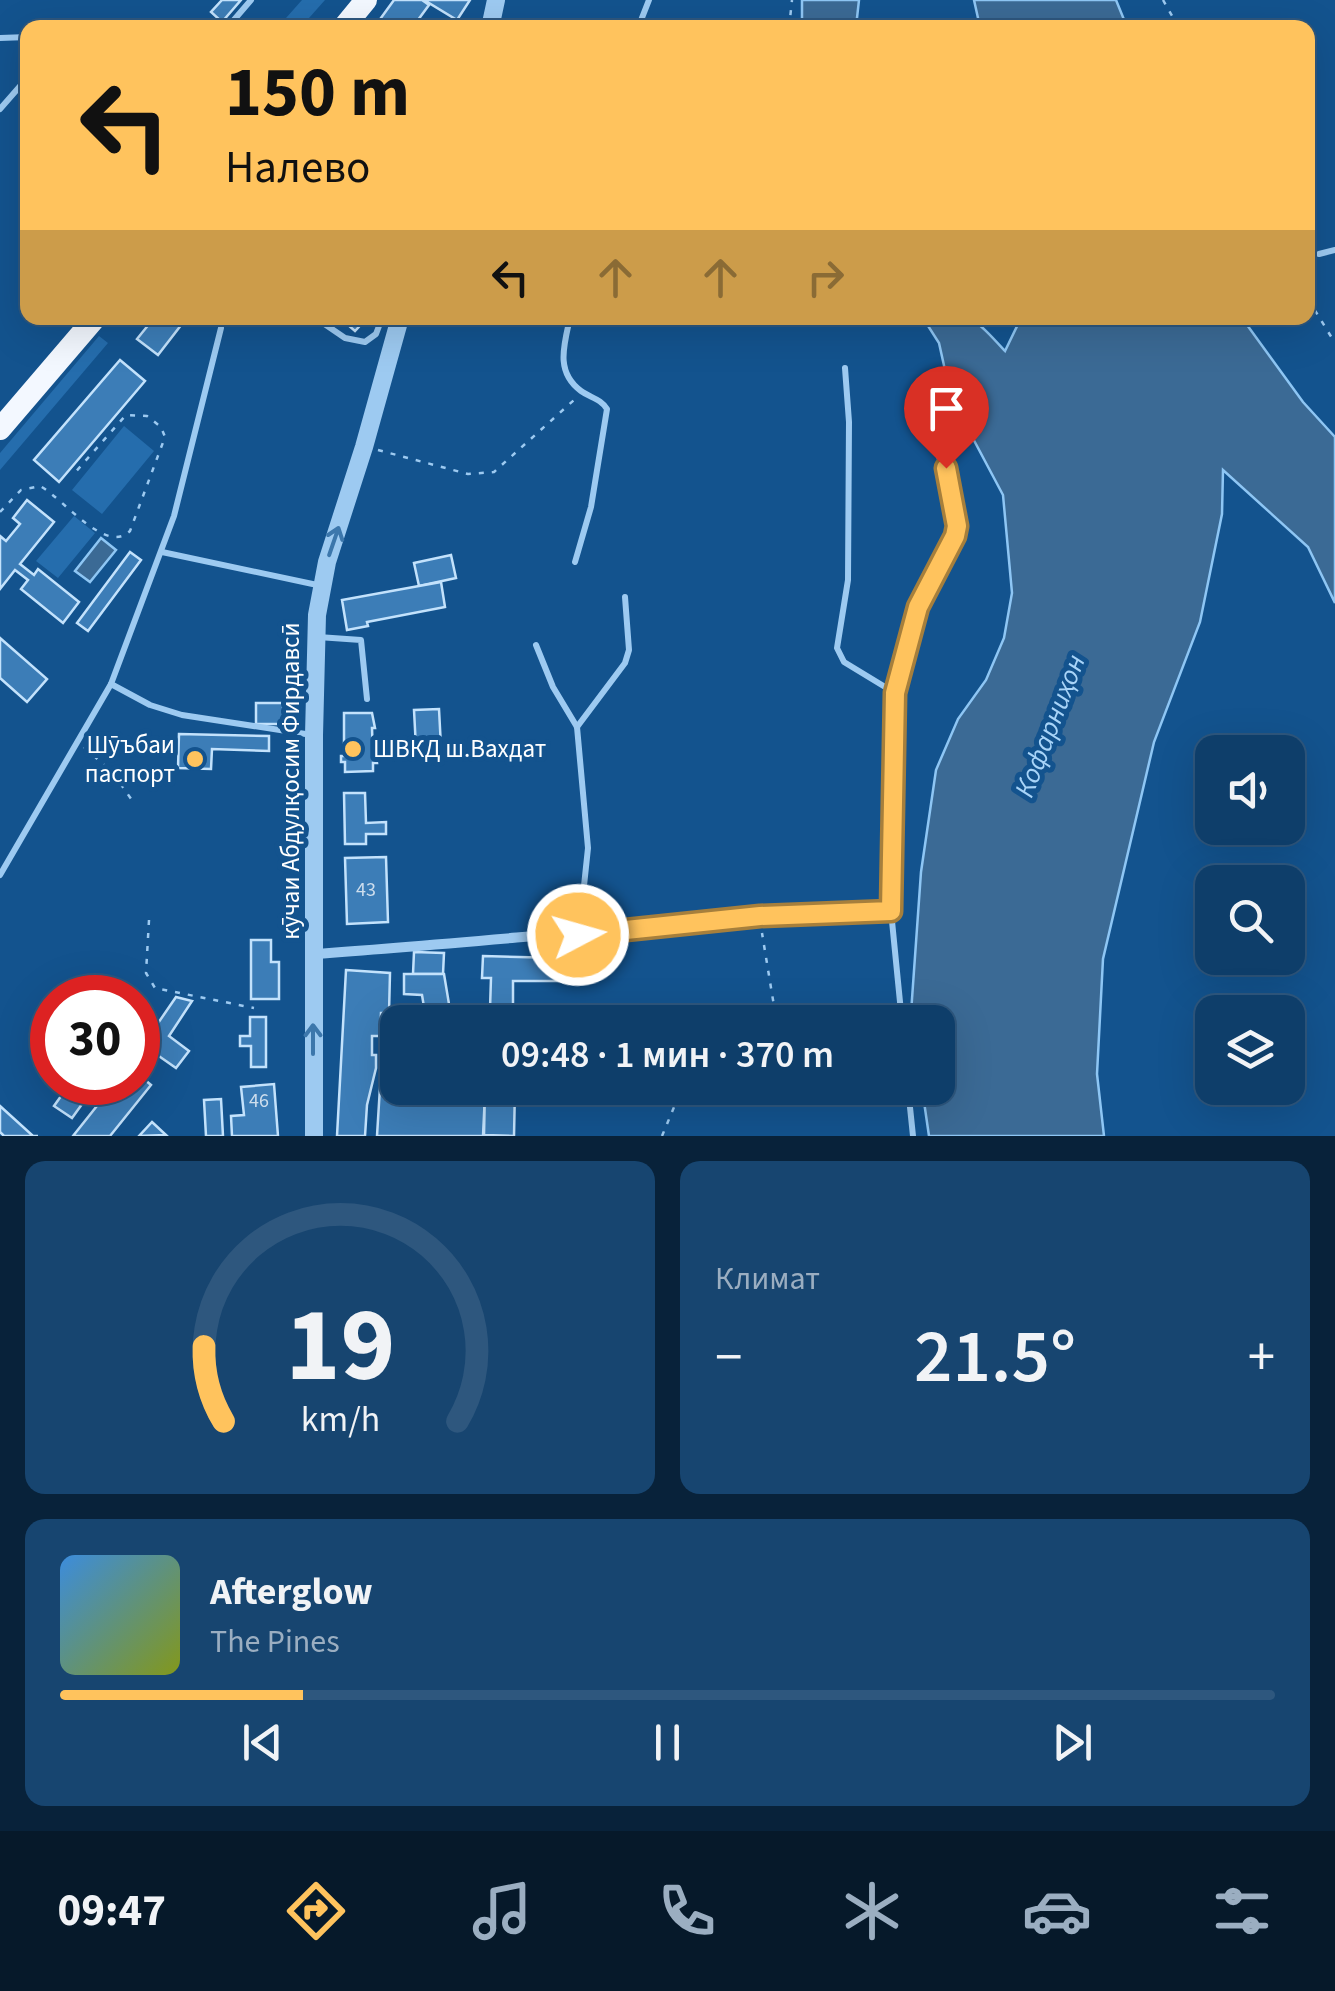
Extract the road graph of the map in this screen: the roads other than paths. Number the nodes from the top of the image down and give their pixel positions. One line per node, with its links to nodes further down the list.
1 (251, 0): 4 (lane)
2 (350, 0): 5 (highway)
3 (366, 0): 6 (highway)
4 (235, 20)
5 (333, 20)
6 (350, 20)
7 (20, 86): 8 (lane)
8 (0, 108)
9 (1335, 250): 10 (lane)
10 (1319, 254)
11 (74, 325): 20 (highway)
12 (90, 325): 21 (highway)
13 (326, 325): 14 (lane)
14 (379, 325)
15 (398, 325): 24 (street, кӯчаи Абдулқосим Фирдавсӣ, one-way to 15)
16 (568, 325): 23 (lane)
17 (222, 328): 22 (lane)
18 (845, 368): 29 (lane)
19 (928, 398): 29 (street)
20 (0, 410)
21 (0, 430)
22 (162, 552): 24 (lane); 28 (lane)
23 (575, 562)
24 (322, 586): 26 (street, кӯчаи Абдулқосим Фирдавсӣ)
25 (625, 598): 31 (lane)
26 (316, 637): 30 (lane); 32 (street, кӯчаи Абдулқосим Фирдавсӣ)
27 (536, 645): 31 (lane)
28 (111, 684): 32 (lane); 33 (lane)
29 (895, 693): 34 (lane)
30 (367, 700)
31 (576, 726): 35 (lane)
32 (314, 736): 36 (street, кӯчаи Абдулқосим Фирдавсӣ)
33 (0, 874)
34 (891, 911): 35 (street); 37 (lane)
35 (578, 935): 36 (street)
36 (315, 954): 39 (street, кӯчаи Абдулқосим Фирдавсӣ, one-way to 36)
37 (900, 1005)
38 (910, 1105): 40 (lane)
39 (314, 1136)
40 (913, 1136)

